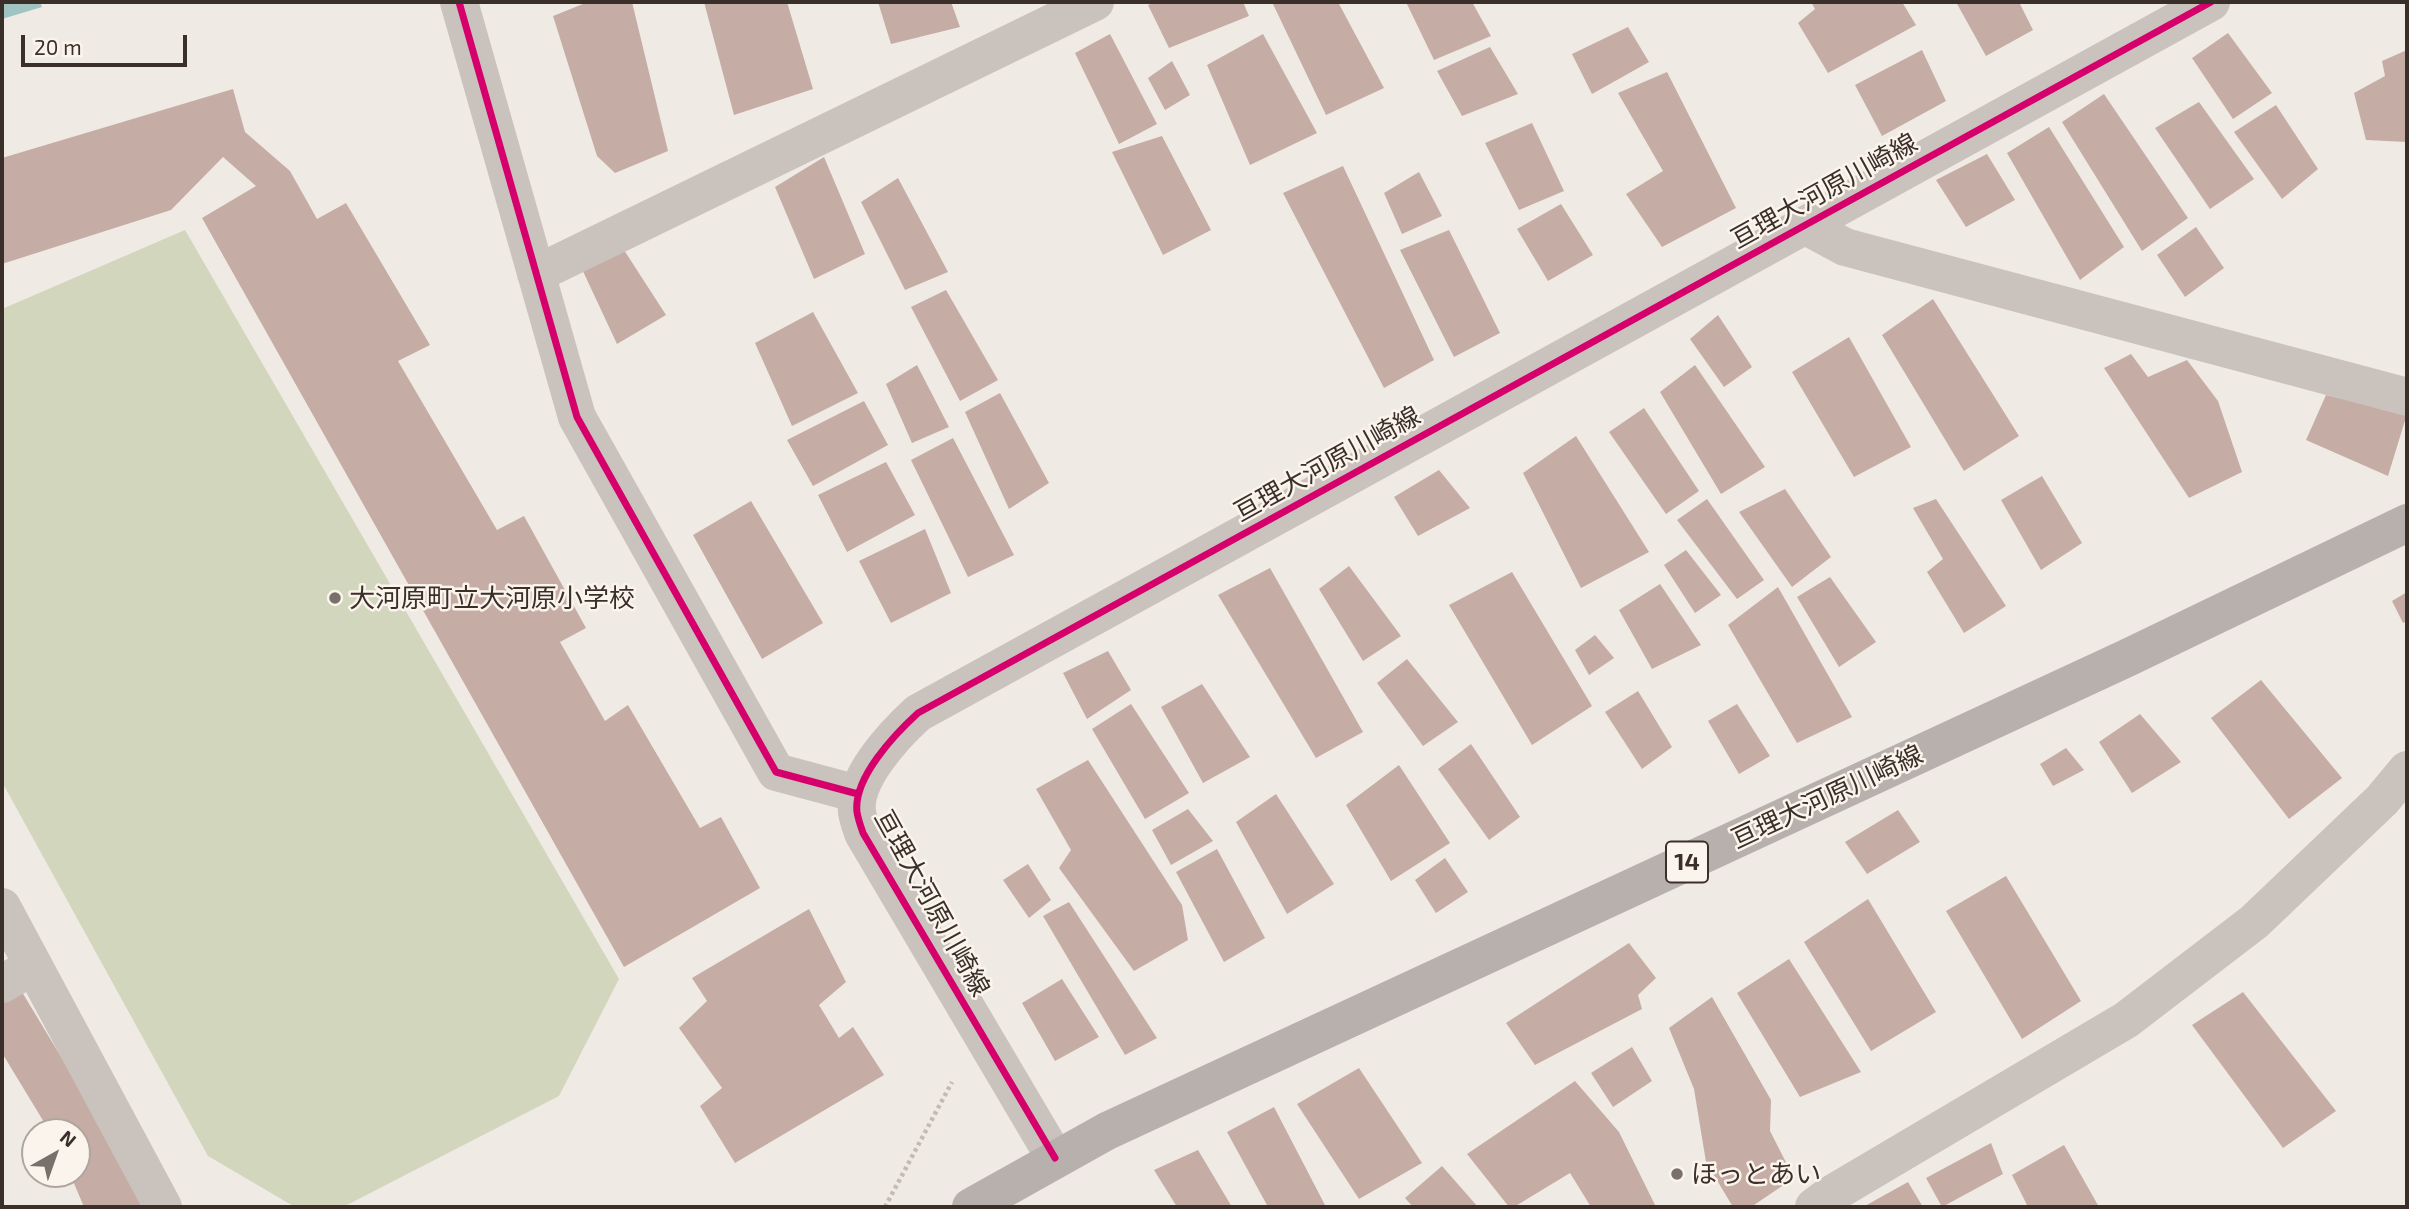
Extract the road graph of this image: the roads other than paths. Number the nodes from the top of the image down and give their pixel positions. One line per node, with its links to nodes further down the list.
1 (459, 2): 5 (street)
2 (1095, 2): 5 (street)
3 (2211, 2): 4 (street, 亘理大河原川崎線)
4 (1806, 226): 6 (street); 9 (street, 亘理大河原川崎線)
5 (536, 274): 9 (street)
6 (2407, 397)
7 (2407, 523): 12 (main road, 亘理大河原川崎線 / 14)
8 (2407, 771): 15 (street)
9 (858, 794): 12 (street, 亘理大河原川崎線)
10 (2, 907): 11 (street)
11 (17, 975): 13 (street)
12 (1055, 1158): 14 (main road, 亘理大河原川崎線 / 14)
13 (163, 1207)
14 (971, 1207)
15 (1814, 1207)

